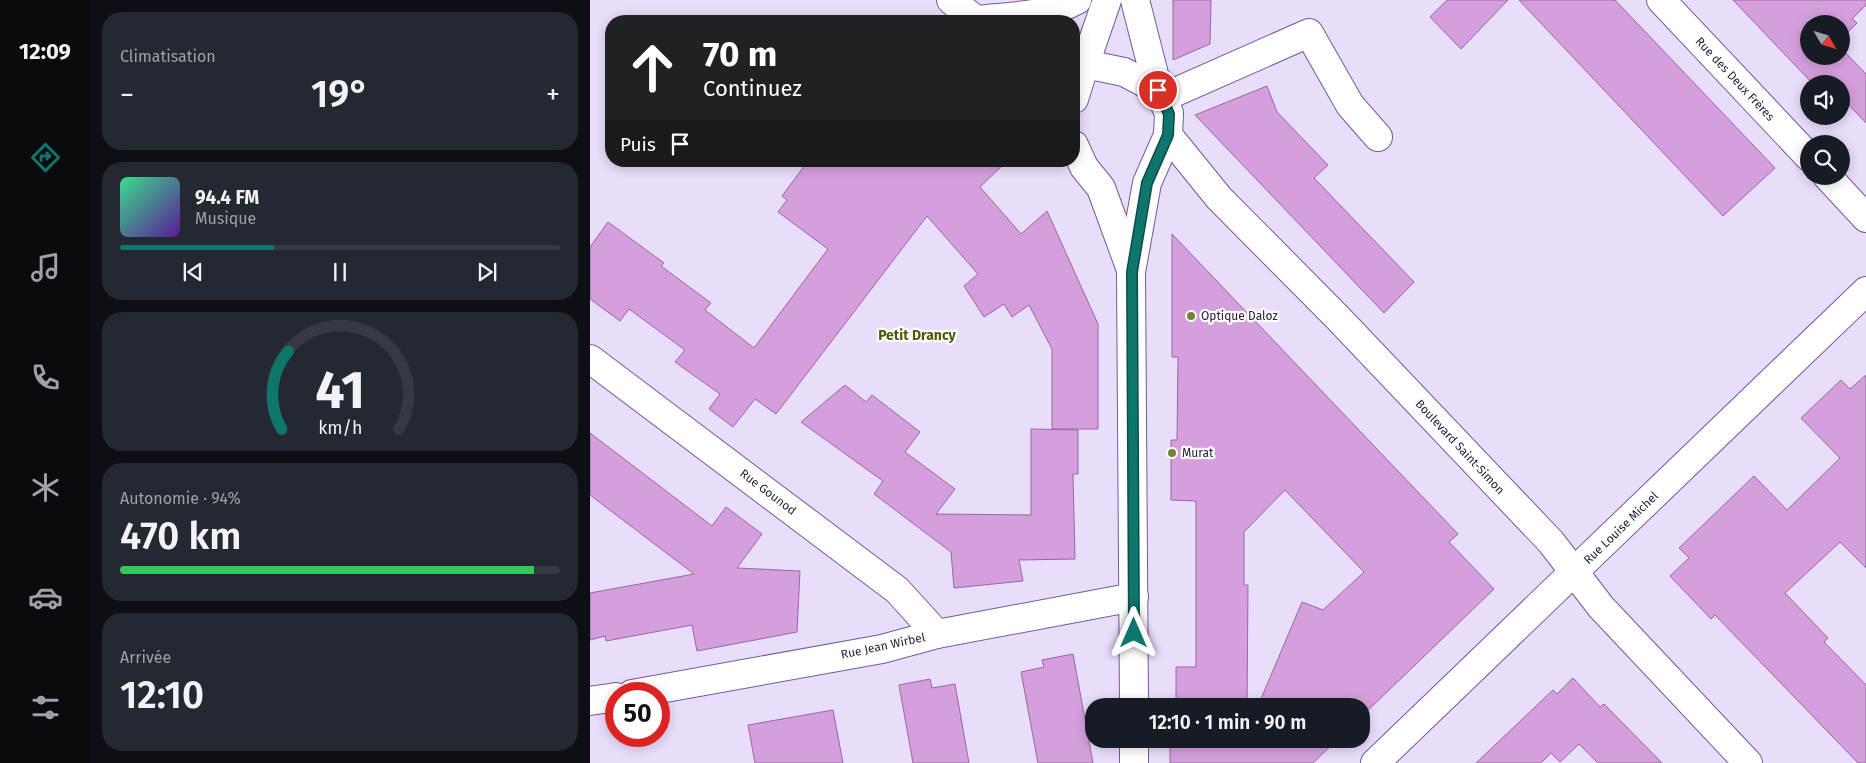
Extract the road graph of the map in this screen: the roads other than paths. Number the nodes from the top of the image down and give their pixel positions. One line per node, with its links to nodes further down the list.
1 (1077, 0): 5 (street)
2 (1106, 0): 6 (street)
3 (1135, 0): 7 (street)
4 (1661, 0): 10 (street, Rue des Deux Frères)
5 (968, 12)
6 (1080, 62): 7 (street)
7 (1160, 94): 8 (street); 9 (street)
8 (1168, 135): 12 (street); 19 (street, Boulevard Saint-Simon)
9 (1378, 137)
10 (1800, 147)
11 (1080, 158): 14 (street)
12 (1147, 183): 14 (street); 16 (street)
13 (1835, 185): 15 (street)
14 (1101, 188): 16 (street)
15 (1866, 218)
16 (1132, 272): 20 (street)
17 (1866, 291): 19 (street, Rue Louise Michel)
18 (590, 359): 21 (street, Rue Gounod)
19 (1575, 572): 28 (street, Rue Louise Michel); 29 (street, Boulevard Saint-Simon)
20 (1134, 597): 21 (street, Rue Jean Wirbel); 24 (street)
21 (937, 634): 22 (street, Rue Jean Wirbel)
22 (670, 687)
23 (605, 698): 25 (street)
24 (1134, 698)
25 (590, 701)
26 (1134, 748): 27 (street)
27 (1134, 763)
28 (1374, 763)
29 (1748, 763)

